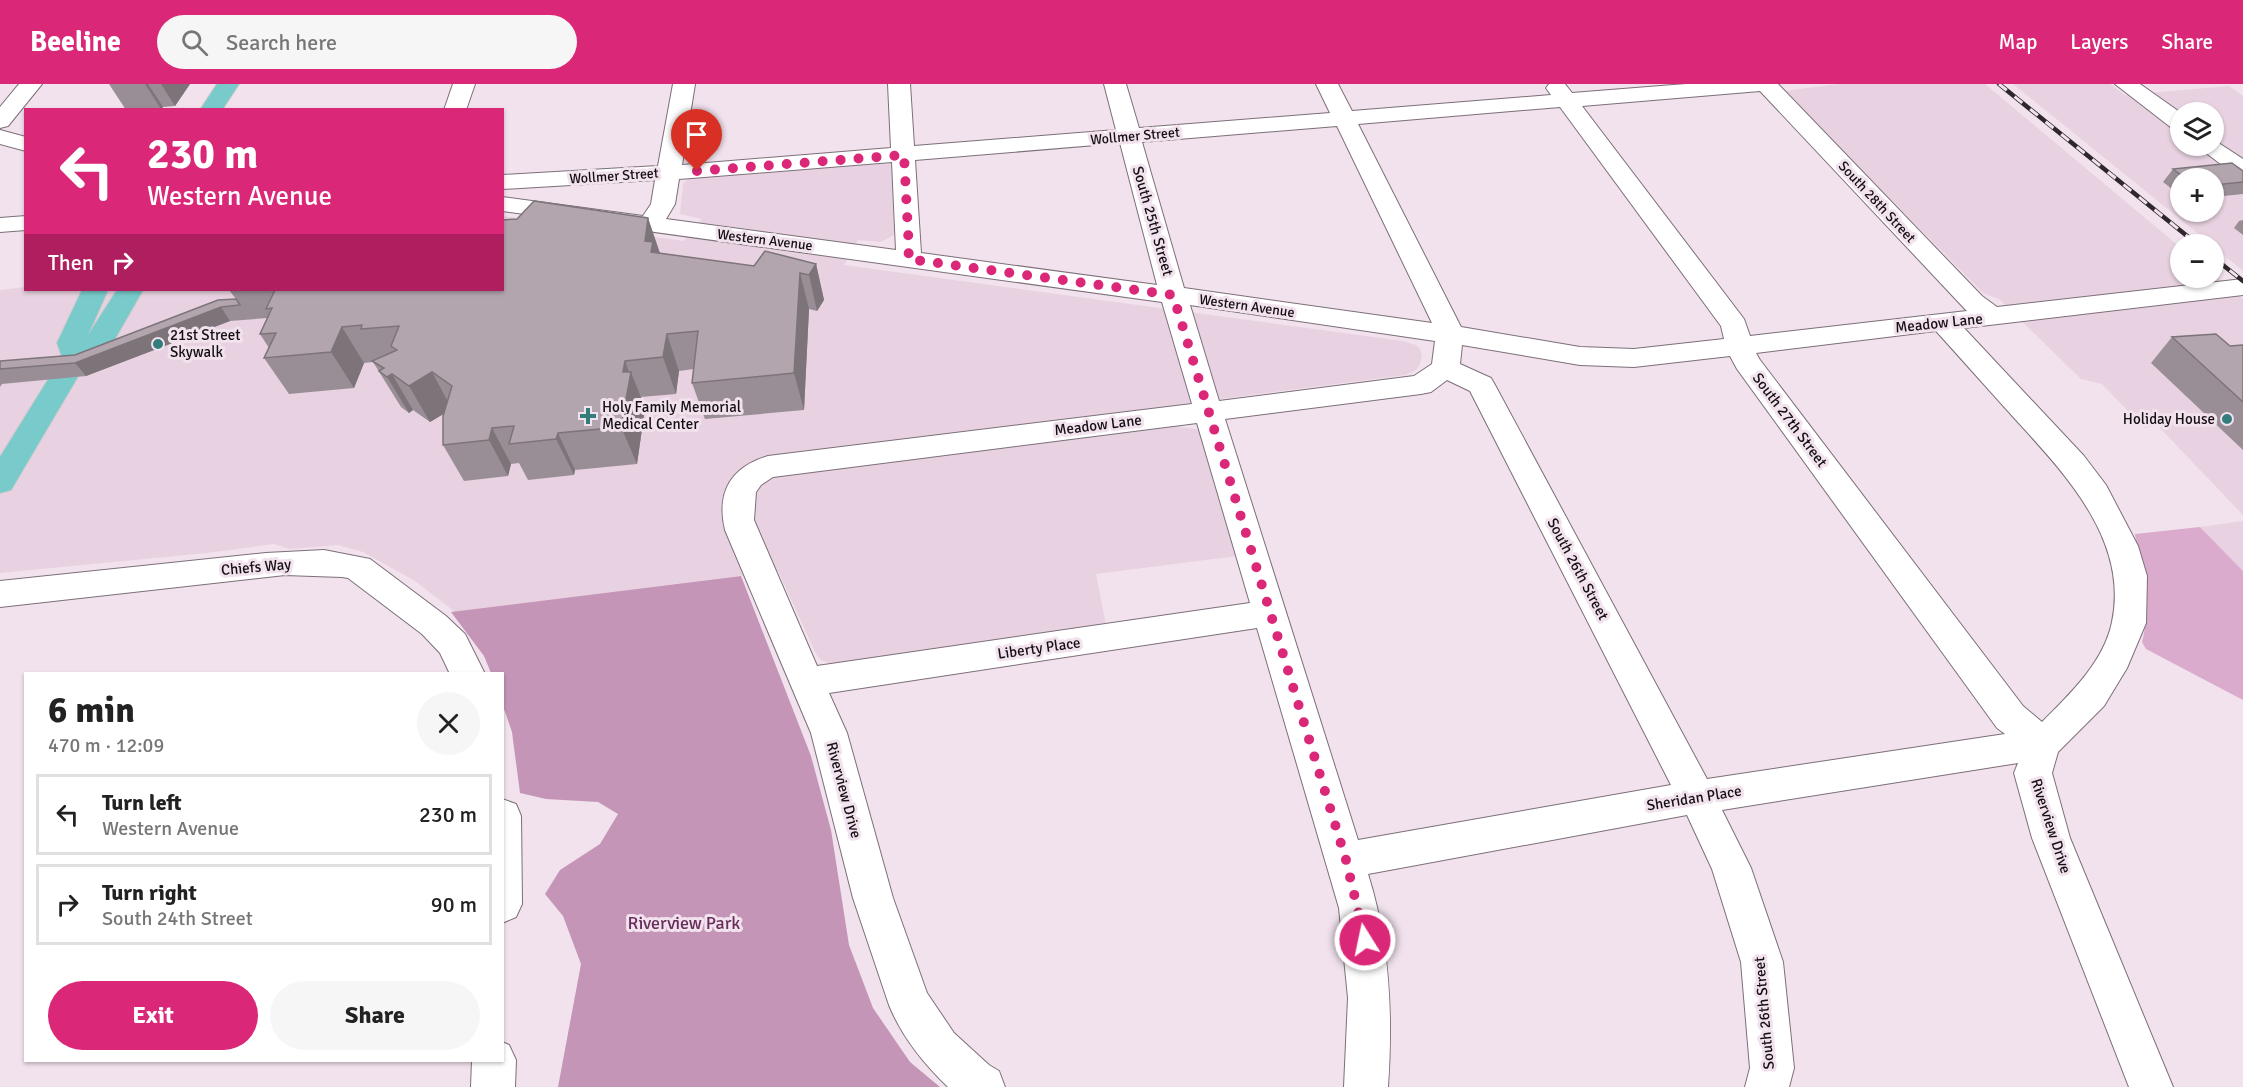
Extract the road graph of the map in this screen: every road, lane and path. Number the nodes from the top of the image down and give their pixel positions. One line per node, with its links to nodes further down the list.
1 (31, 84): 17 (street)
2 (228, 84): 12 (main road)
3 (251, 84): 13 (main road)
4 (465, 84): 14 (street)
5 (684, 84): 25 (street)
6 (900, 84): 22 (street)
7 (1114, 84): 20 (street, South 25th Street)
8 (1327, 84): 16 (street)
9 (1766, 84): 11 (street, Wollmer Street); 36 (street, South 28th Street)
10 (2126, 84): 15 (street)
11 (1561, 93): 16 (street, Wollmer Street); 39 (street, South 27th Street)
12 (212, 108)
13 (237, 108)
14 (456, 108)
15 (2170, 116)
16 (1345, 120): 20 (street, Wollmer Street); 38 (street)
17 (0, 121)
18 (24, 132): 19 (street)
19 (0, 135): 21 (street)
20 (1129, 137): 22 (street, Wollmer Street); 35 (street, South 25th Street)
21 (24, 143)
22 (904, 155): 25 (street, Wollmer Street); 31 (street)
23 (2224, 156): 24 (street)
24 (2243, 170)
25 (668, 172): 26 (street, Wollmer Street); 30 (street)
26 (504, 182)
27 (504, 204): 30 (street, Western Avenue)
28 (24, 223): 29 (street)
29 (0, 225)
30 (650, 225): 31 (street, Western Avenue)
31 (908, 259): 35 (street, Western Avenue)
32 (2243, 287): 36 (street, Meadow Lane)
33 (95, 291): 40 (main road)
34 (129, 291): 40 (main road)
35 (1173, 295): 38 (street, Western Avenue); 43 (street, South 25th Street)
36 (1992, 317): 37 (street, Meadow Lane)
37 (1943, 322): 39 (street, Meadow Lane); 50 (street, Riverview Drive)
38 (1450, 334): 41 (street, Western Avenue); 42 (street)
39 (1739, 345): 41 (street, Meadow Lane); 50 (street, South 27th Street)
40 (76, 357): 45 (main road)
41 (1634, 358)
42 (1445, 368): 43 (street, Meadow Lane); 51 (street, South 26th Street)
43 (1208, 411): 44 (street, Meadow Lane); 47 (street, South 25th Street)
44 (750, 478): 49 (street, Riverview Drive)
45 (0, 482)
46 (0, 594): 48 (street, Chiefs Way)
47 (1269, 613): 49 (street, Liberty Place); 52 (street, South 25th Street)
48 (467, 672)
49 (808, 682): 55 (street, Riverview Drive)
50 (2043, 744): 51 (street, Sheridan Place); 58 (street, Riverview Drive)
51 (1697, 797): 52 (street, Sheridan Place); 57 (street, South 26th Street)
52 (1346, 860): 56 (street, South 25th Street)
53 (494, 1062): 54 (street)
54 (493, 1087)
55 (983, 1087)
56 (1366, 1087)
57 (1767, 1087)
58 (2151, 1087)

